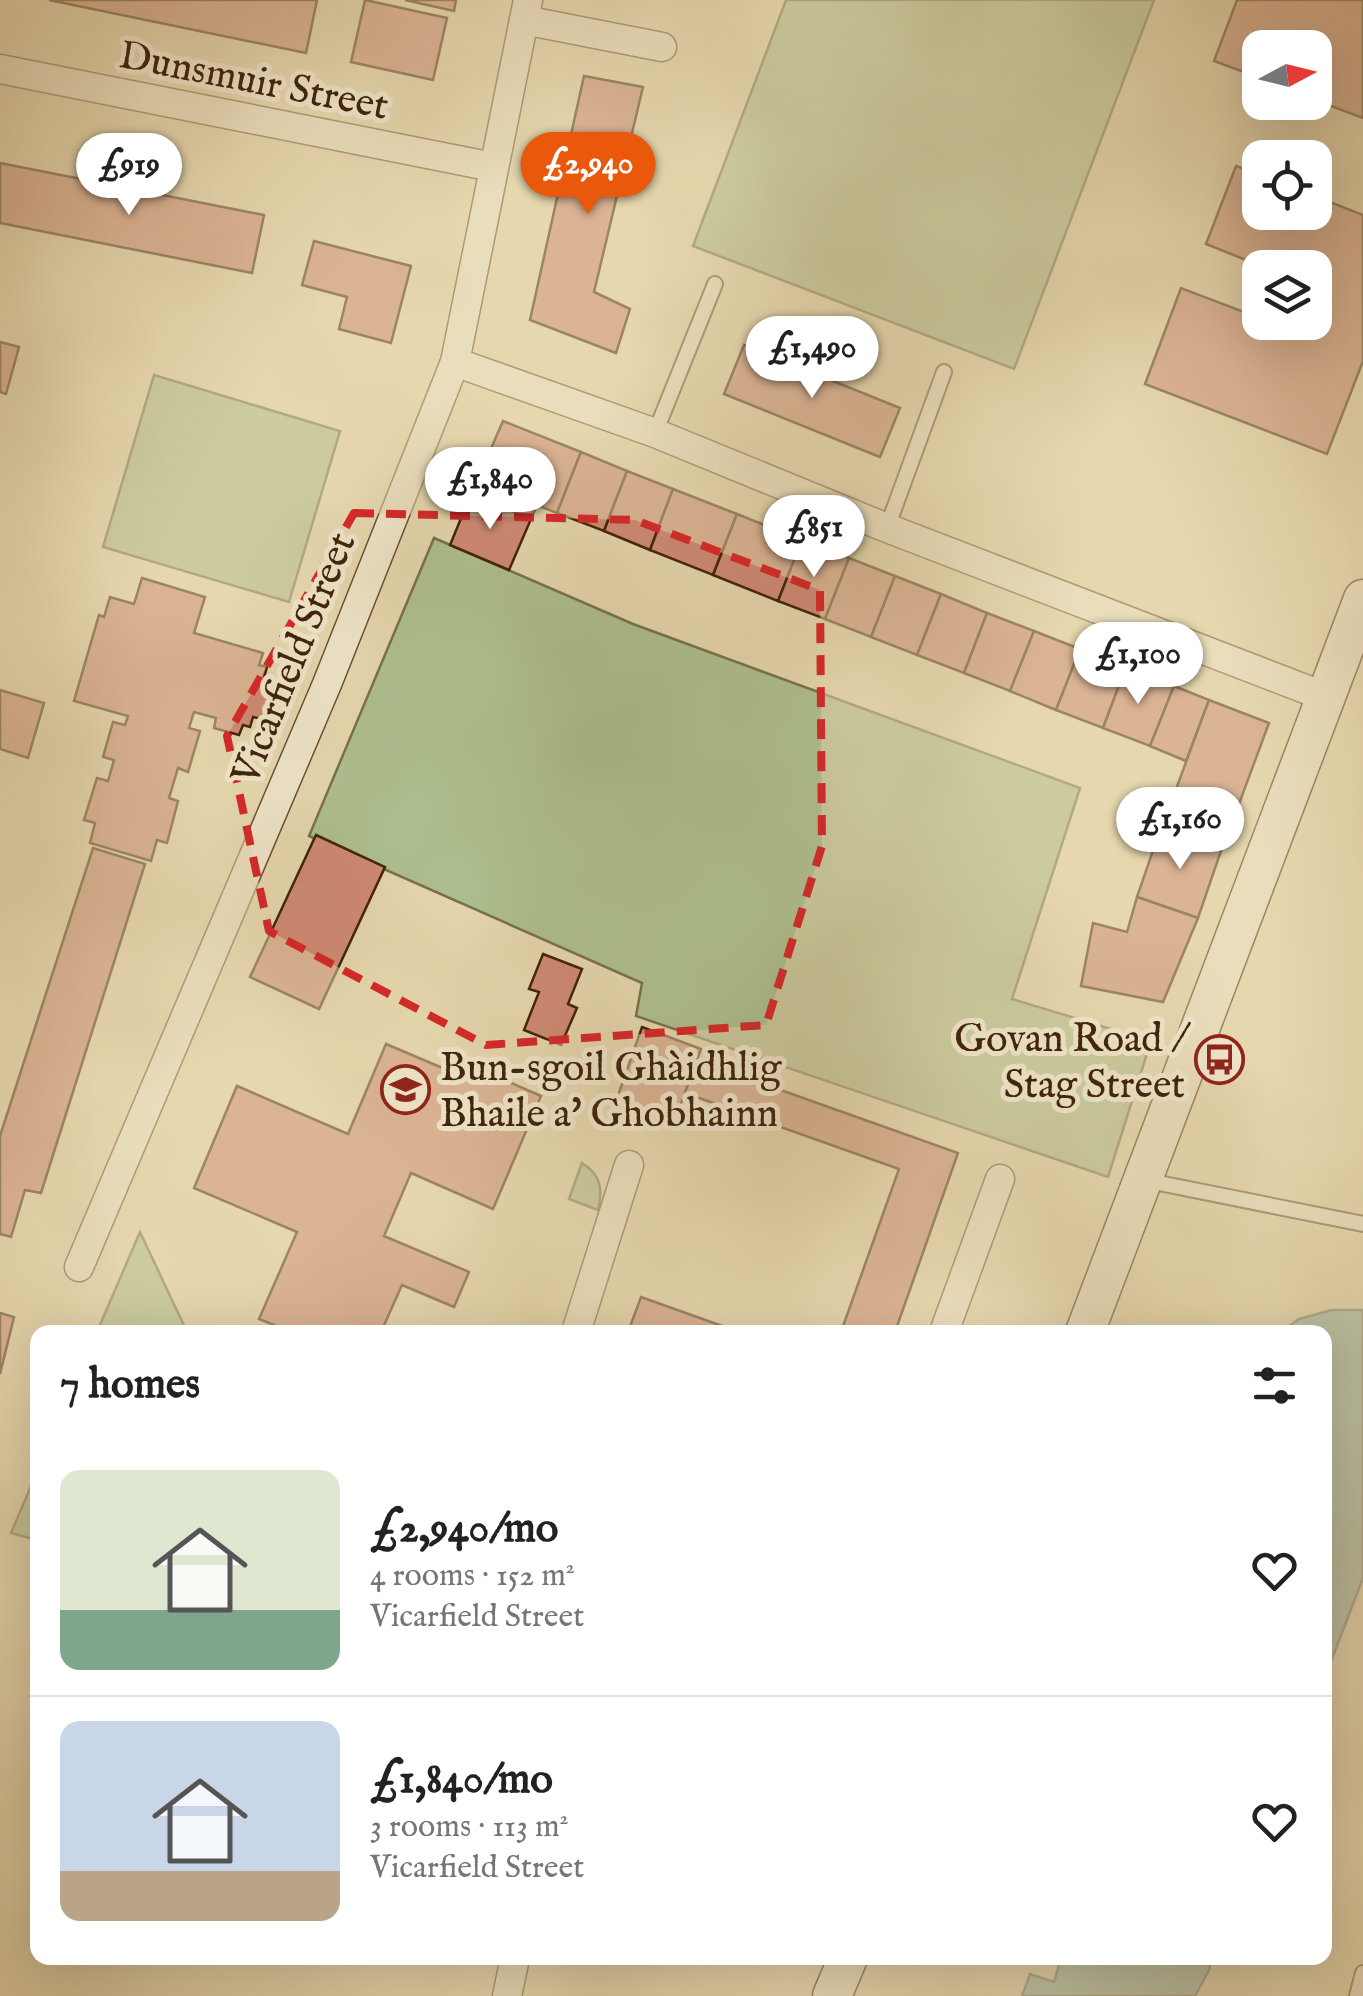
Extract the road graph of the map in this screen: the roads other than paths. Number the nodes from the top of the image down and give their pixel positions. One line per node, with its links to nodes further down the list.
1 (526, 10): 2 (street); 4 (street, Vicarfield Street)
2 (662, 47)
3 (0, 70): 4 (street, Dunsmuir Street)
4 (492, 166): 6 (street, Vicarfield Street)
5 (715, 284): 8 (lane)
6 (455, 362): 8 (street); 16 (street, Vicarfield Street)
7 (944, 372): 9 (lane)
8 (655, 433): 9 (street)
9 (887, 528): 11 (street)
10 (1363, 598): 11 (street)
11 (1326, 696): 14 (street)
12 (629, 1165): 17 (street)
13 (1000, 1179): 18 (street)
14 (1144, 1180): 15 (lane); 19 (street)
15 (1363, 1224)
16 (79, 1267)
17 (578, 1325)
18 (947, 1325)
19 (1089, 1325)
20 (514, 1965): 23 (street)
21 (845, 1965): 24 (street)
22 (1363, 1973): 25 (lane)
23 (507, 1996)
24 (832, 1996)
25 (1357, 1996)

